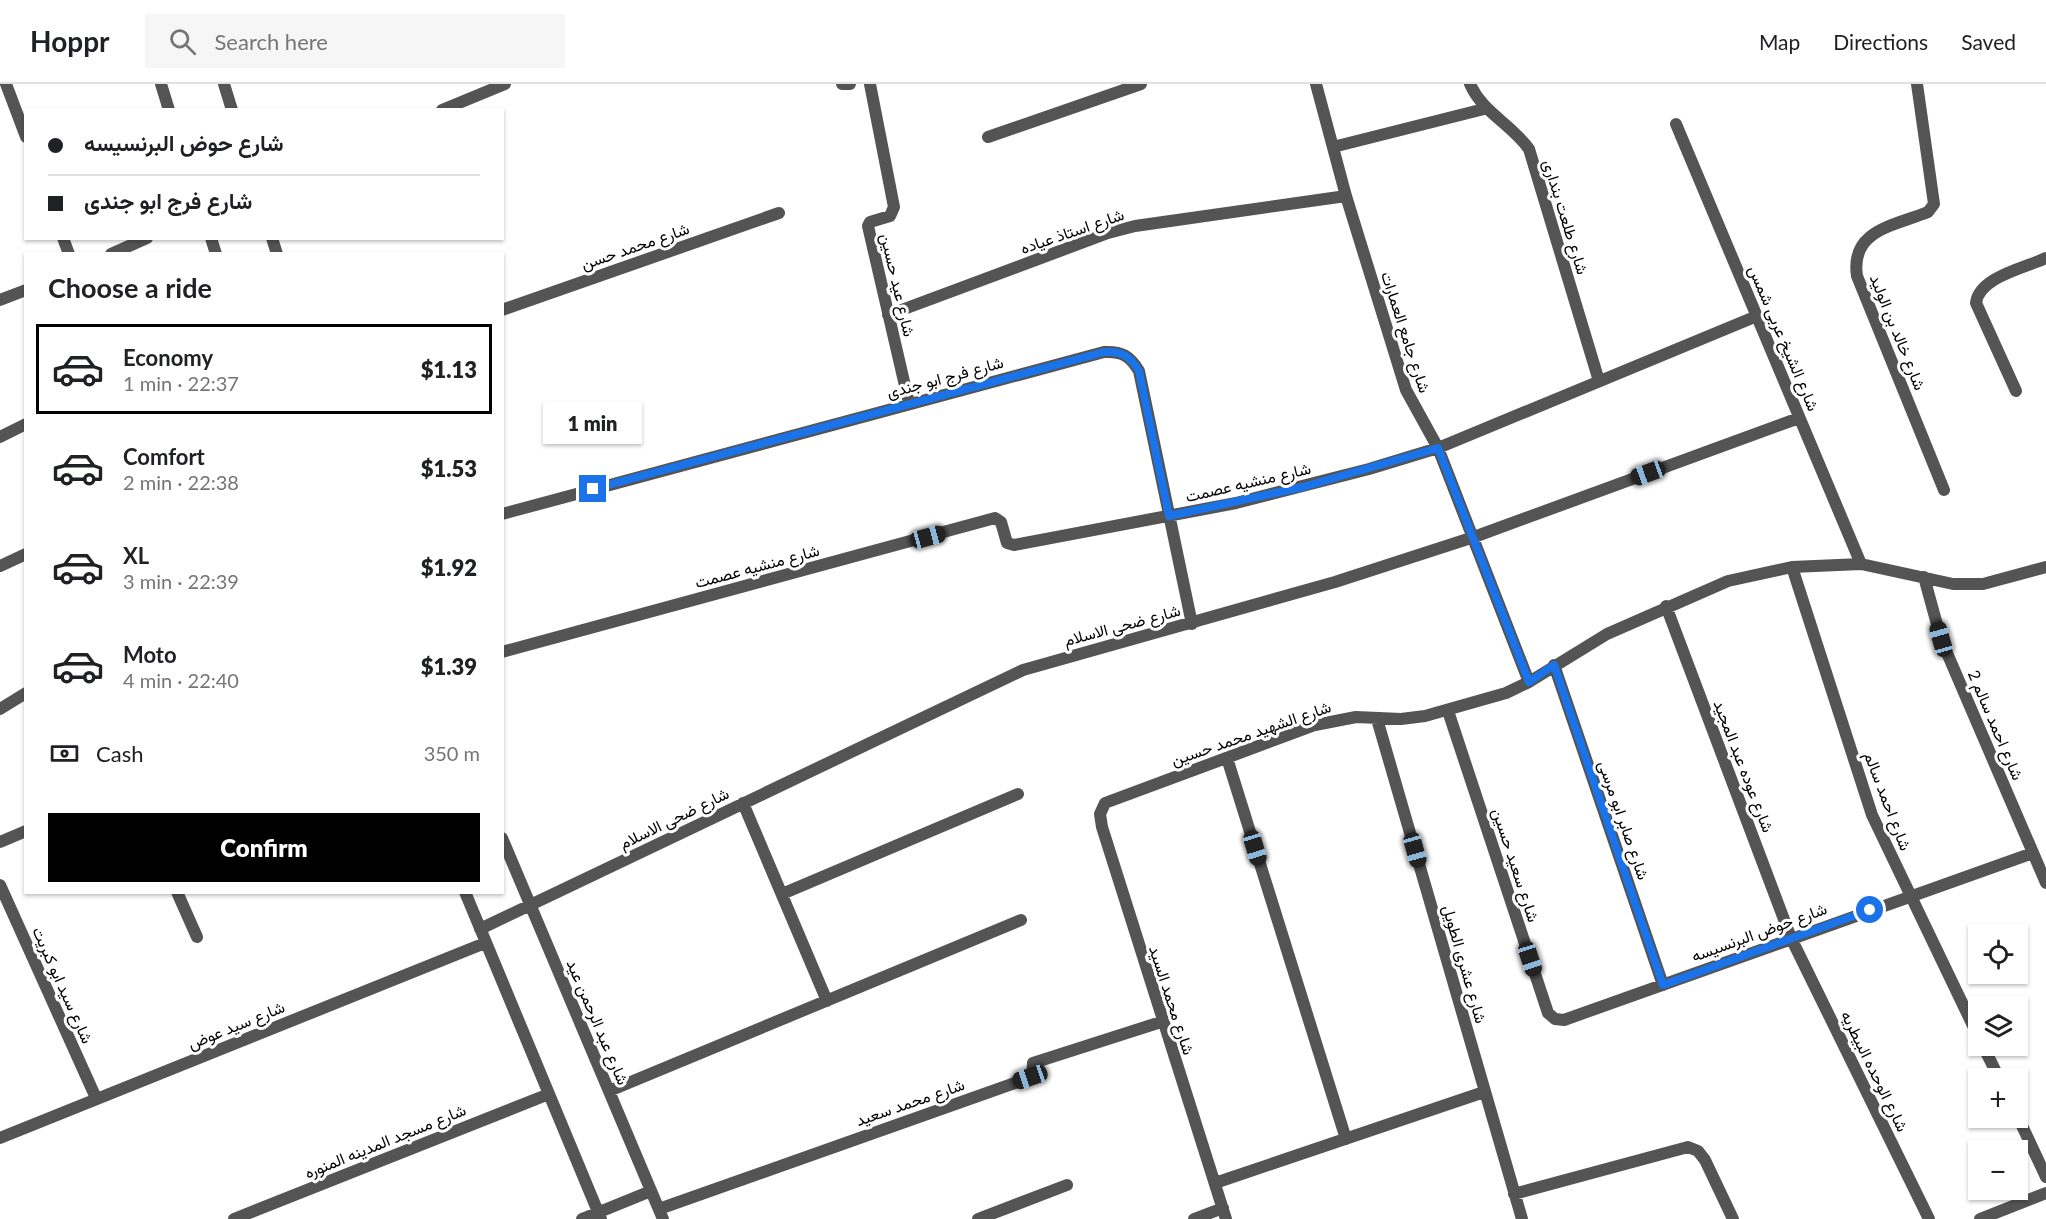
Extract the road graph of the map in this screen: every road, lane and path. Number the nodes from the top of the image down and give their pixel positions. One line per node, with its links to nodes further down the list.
1 (6, 84): 17 (street)
2 (161, 84): 12 (street)
3 (224, 84): 13 (street)
4 (505, 84): 14 (street)
5 (842, 84): 6 (street)
6 (850, 84)
7 (871, 84): 28 (street, شارع عيد حسين)
8 (1141, 84): 18 (street)
9 (1316, 84): 19 (street, شارع جامع العمارات)
10 (1470, 84): 15 (street, شارع طلعت بندارى)
11 (1917, 84): 37 (street, شارع خالد بن الوليد)
12 (168, 108)
13 (231, 108)
14 (447, 108)
15 (1484, 109): 19 (street); 30 (street, شارع طلعت بندارى)
16 (1677, 124): 29 (street, شارع الشيخ عربى شمس)
17 (24, 132)
18 (988, 137)
19 (1333, 147): 20 (street, شارع جامع العمارات)
20 (1346, 196): 28 (street, شارع استاذ عياده); 36 (street, شارع جامع العمارات)
21 (779, 213): 27 (street, شارع محمد حسن)
22 (142, 240): 23 (street)
23 (116, 252)
24 (2046, 258): 31 (street)
25 (24, 291): 26 (street)
26 (0, 300)
27 (504, 309)
28 (888, 315): 32 (street, شارع عيد حسين)
29 (1757, 316): 30 (street, شارع منشيه عصمت); 33 (street, شارع الشيخ عربى شمس)
30 (1599, 381): 36 (street, شارع منشيه عصمت)
31 (2016, 391)
32 (909, 403): 38 (street, شارع فرج ابو جندى); 39 (street, شارع فرج ابو جندى)
33 (1799, 418): 40 (street, شارع ضحى الاسلام); 42 (street, شارع الشيخ عربى شمس)
34 (24, 425): 35 (street)
35 (0, 437)
36 (1438, 448): 39 (street, شارع منشيه عصمت); 40 (street, شارع جامع العمارات)
37 (1944, 490)
38 (504, 513)
39 (1169, 516): 48 (street, شارع فرج ابو جندى); 49 (street, شارع منشيه عصمت)
40 (1474, 537): 48 (street, شارع ضحى الاسلام); 51 (street, شارع جامع العمارات)
41 (24, 555): 43 (street)
42 (1861, 564): 44 (street, شارع الشهيد محمد حسين); 46 (street, شارع الشهيد محمد حسين)
43 (0, 566)
44 (1792, 567): 47 (street, شارع الشهيد محمد حسين); 69 (street, شارع احمد سالم)
45 (2046, 567): 46 (street, شارع الشهيد محمد حسين)
46 (1924, 577): 63 (street, شارع احمد سالم 2)
47 (1666, 606): 50 (street, شارع الشهيد محمد حسين); 74 (street, شارع عوده عبد المجيد)
48 (1192, 624): 59 (street, شارع ضحى الاسلام)
49 (504, 651)
50 (1554, 665): 51 (street, شارع الشهيد محمد حسين); 76 (street, شارع صابر ابو مرسى)
51 (1529, 682): 54 (street, شارع الشهيد محمد حسين)
52 (24, 694): 53 (street)
53 (0, 709)
54 (1448, 711): 55 (street, شارع الشهيد محمد حسين); 79 (street, شارع سعيد حسين)
55 (1377, 719): 56 (street, شارع الشهيد محمد حسين); 82 (street, شارع عشرى الطويل)
56 (1227, 758): 58 (street, شارع الشهيد محمد حسين); 87 (street)
57 (1018, 794): 68 (street)
58 (1116, 796): 80 (street, شارع محمد السيد)
59 (743, 803): 68 (street); 70 (street, شارع ضحى الاسلام)
60 (24, 832): 61 (street)
61 (0, 842)
62 (504, 843): 70 (street, شارع عبد الرحمن عيد)
63 (2033, 853): 64 (street, شارع احمد سالم 2); 69 (street, شارع حوض البرنسيسه)
64 (2046, 884)
65 (0, 885): 84 (street, شارع سيد ابو كبريت)
66 (178, 894): 73 (street)
67 (466, 894): 72 (street)
68 (782, 894): 77 (street)
69 (1909, 896): 74 (street, شارع حوض البرنسيسه); 78 (street, شارع احمد سالم)
70 (531, 905): 72 (street, شارع ضحى الاسلام); 81 (street, شارع عبد الرحمن عيد)
71 (1021, 920): 77 (street)
72 (480, 929): 75 (street)
73 (196, 937)
74 (1791, 938): 76 (street, شارع حوض البرنسيسه); 103 (street, شارع الوحده البيطريه)
75 (486, 943): 83 (street); 84 (street, شارع سيد عوض)
76 (1663, 985): 79 (street, شارع حوض البرنسيسه)
77 (827, 1001): 81 (street)
78 (1968, 1016)
79 (1564, 1020)
80 (1161, 1022): 89 (street, شارع محمد السيد); 94 (street, شارع محمد سعيد)
81 (609, 1091): 91 (street, شارع عبد الرحمن عيد)
82 (1484, 1092): 87 (street); 93 (street, شارع عشرى الطويل)
83 (549, 1094): 96 (street); 97 (street, شارع مسجد المدينه المنوره)
84 (96, 1098): 86 (street, شارع سيد عوض)
85 (2023, 1128): 88 (street)
86 (0, 1138)
87 (1346, 1139): 89 (street)
88 (2046, 1177)
89 (1215, 1183): 95 (street, شارع محمد السيد)
90 (1068, 1185): 99 (street)
91 (651, 1191): 94 (street, شارع عبد الرحمن عيد); 96 (street)
92 (2046, 1193): 104 (street)
93 (1514, 1194): 101 (street, شارع عشرى الطويل); 102 (street)
94 (661, 1214)
95 (1224, 1214): 100 (street)
96 (600, 1216): 98 (street)
97 (234, 1219)
98 (582, 1219)
99 (978, 1219)
100 (1194, 1219)
101 (1522, 1219)
102 (1733, 1219)
103 (1929, 1219)
104 (1980, 1219)

